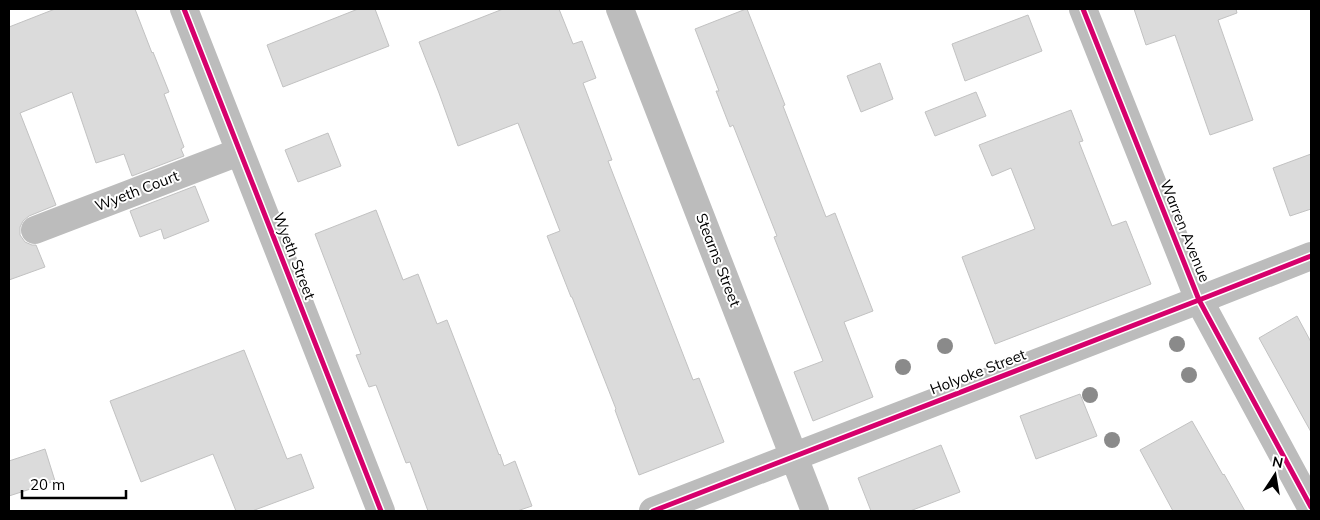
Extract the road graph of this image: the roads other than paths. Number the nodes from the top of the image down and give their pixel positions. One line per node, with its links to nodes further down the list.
1 (184, 9): 4 (street, Wyeth Street)
2 (620, 9): 8 (street, Stearns Street)
3 (1083, 9): 7 (street, Warren Avenue)
4 (239, 152): 5 (street, Wyeth Court); 10 (street, Wyeth Street)
5 (35, 230)
6 (1311, 256): 7 (street, Holyoke Street)
7 (1199, 300): 8 (street, Holyoke Street); 9 (street, Warren Avenue)
8 (794, 457): 11 (street, Holyoke Street); 12 (street, Stearns Street)
9 (1311, 507)
10 (381, 511)
11 (653, 511)
12 (815, 511)

